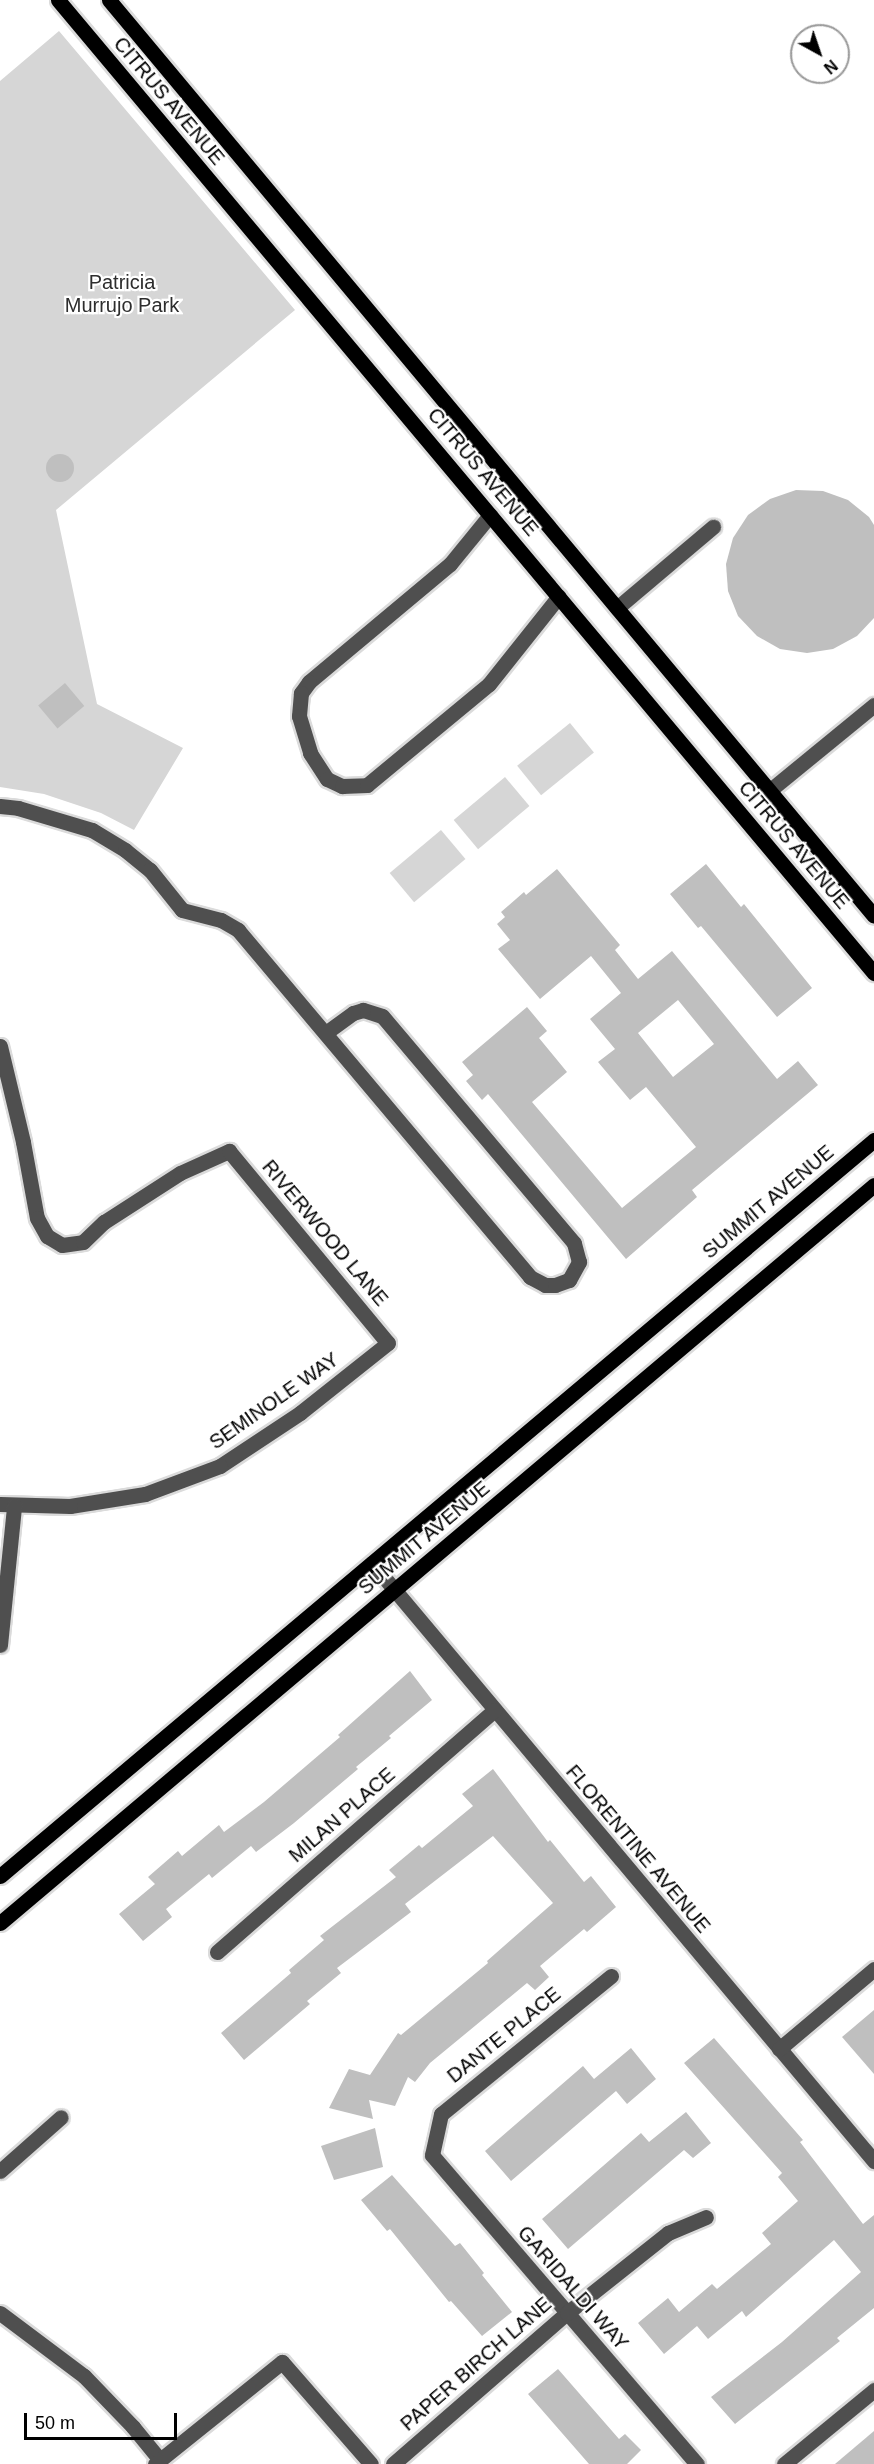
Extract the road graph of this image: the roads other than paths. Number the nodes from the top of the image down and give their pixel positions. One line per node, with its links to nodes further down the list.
1 (58, 0): 3 (main road, CITRUS AVENUE)
2 (109, 0): 6 (main road, CITRUS AVENUE)
3 (490, 515): 5 (main road, CITRUS AVENUE); 5 (street)
4 (713, 526): 6 (street)
5 (559, 596): 11 (main road, CITRUS AVENUE)
6 (617, 608): 8 (main road, CITRUS AVENUE)
7 (874, 705): 8 (street)
8 (769, 791): 10 (main road, CITRUS AVENUE)
9 (0, 807): 12 (street)
10 (874, 916)
11 (874, 973)
12 (326, 1033): 12 (street)
13 (0, 1046): 16 (street, RIVERWOOD LANE)
14 (874, 1140): 18 (main road, SUMMIT AVENUE)
15 (874, 1185): 19 (main road, SUMMIT AVENUE)
16 (388, 1343): 17 (street, SEMINOLE WAY)
17 (7, 1505): 20 (street)
18 (372, 1563): 19 (street, FLORENTINE AVENUE); 22 (main road, SUMMIT AVENUE)
19 (394, 1591): 21 (street, FLORENTINE AVENUE); 23 (main road, SUMMIT AVENUE)
20 (0, 1645)
21 (494, 1710): 24 (street, MILAN PLACE); 27 (street, FLORENTINE AVENUE)
22 (0, 1876)
23 (0, 1923)
24 (217, 1952)
25 (874, 1969): 27 (street)
26 (610, 1976): 29 (street, DANTE PLACE)
27 (779, 2049): 30 (street, FLORENTINE AVENUE)
28 (61, 2117): 31 (street)
29 (436, 2135): 34 (street, GARIDALDI WAY)
30 (874, 2161)
31 (0, 2171)
32 (706, 2217): 34 (street, PAPER BIRCH LANE)
33 (0, 2313): 36 (street)
34 (567, 2313): 38 (street, PAPER BIRCH LANE); 39 (street, GARIDALDI WAY)
35 (874, 2390): 40 (street)
36 (157, 2462): 37 (street)
37 (371, 2464)
38 (393, 2464)
39 (697, 2464)
40 (784, 2464)

